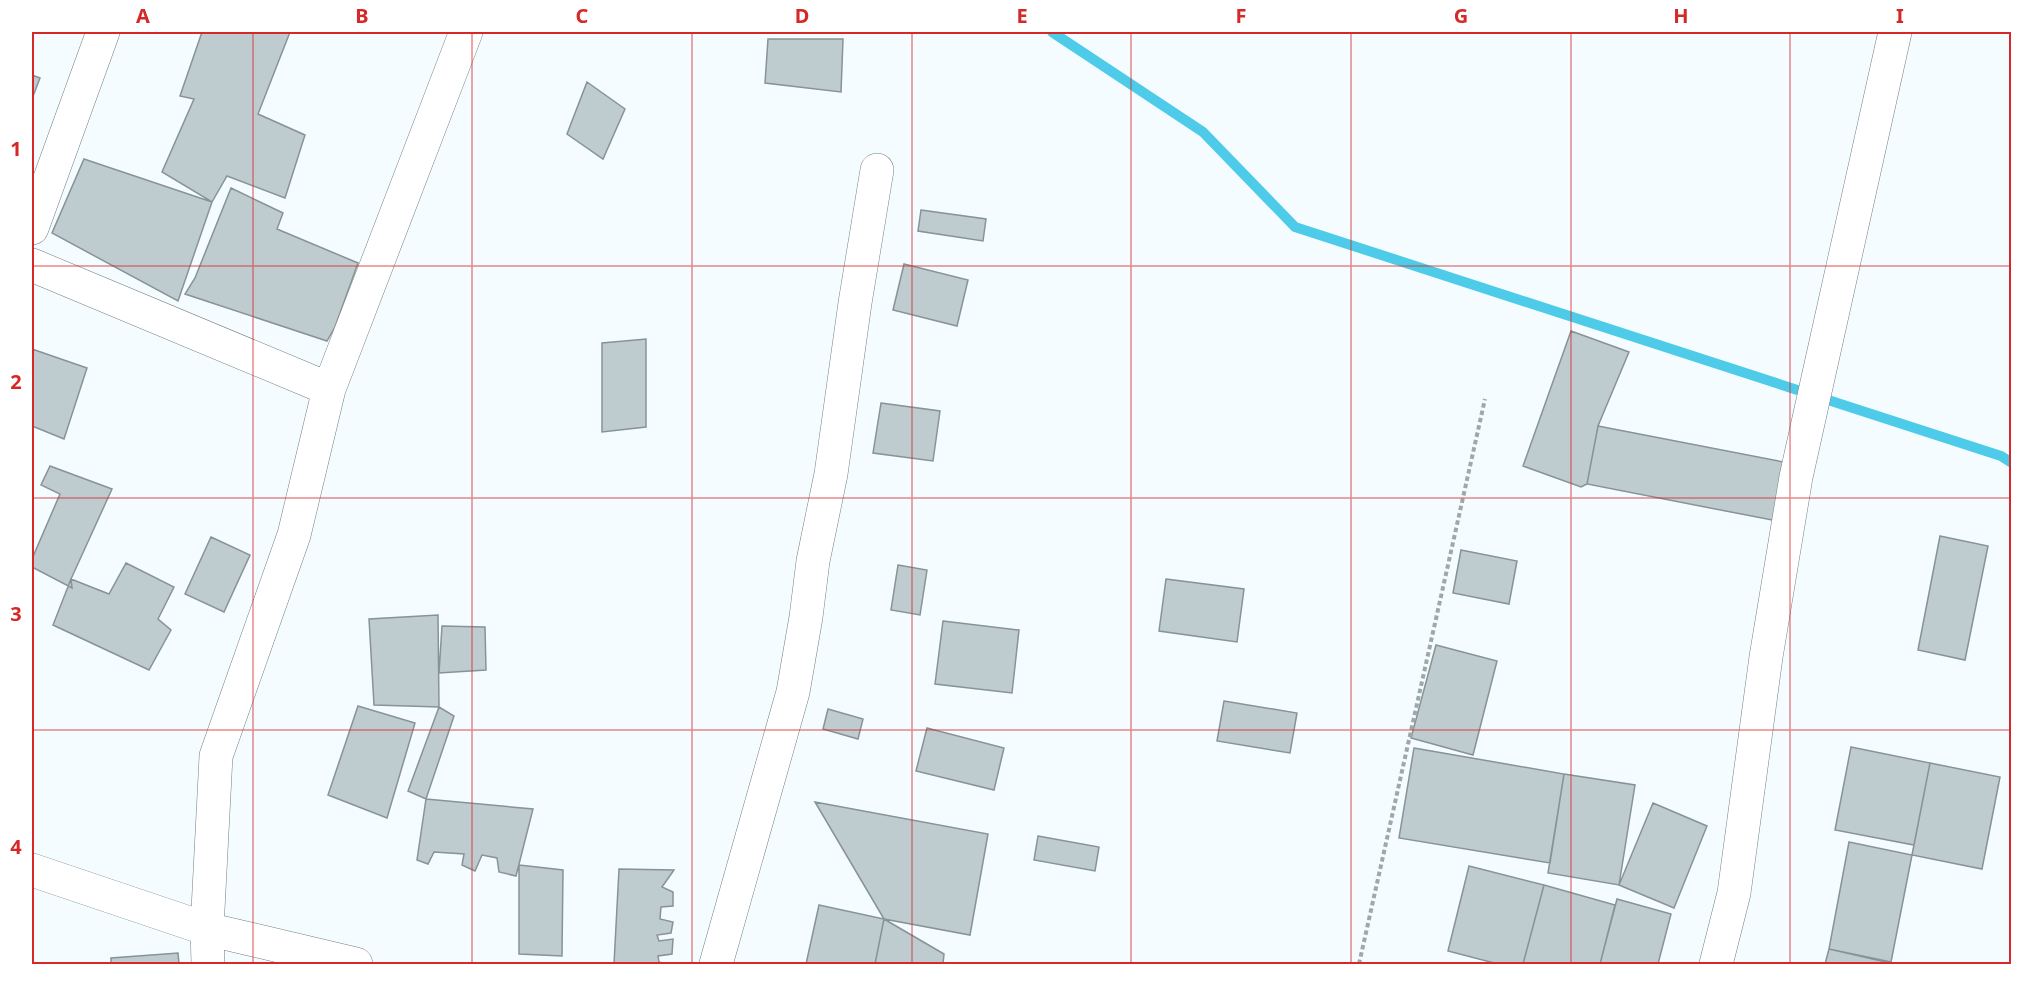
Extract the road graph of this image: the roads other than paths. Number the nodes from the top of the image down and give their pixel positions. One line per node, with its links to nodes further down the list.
1 (103, 32): 5 (street)
2 (466, 32): 7 (street)
3 (1895, 32): 13 (street)
4 (877, 170): 12 (street)
5 (32, 228)
6 (32, 265): 7 (street)
7 (329, 389): 9 (street)
8 (32, 870): 9 (street)
9 (207, 929): 10 (street); 11 (street)
10 (208, 964)
11 (356, 964)
12 (716, 964)
13 (1716, 964)

